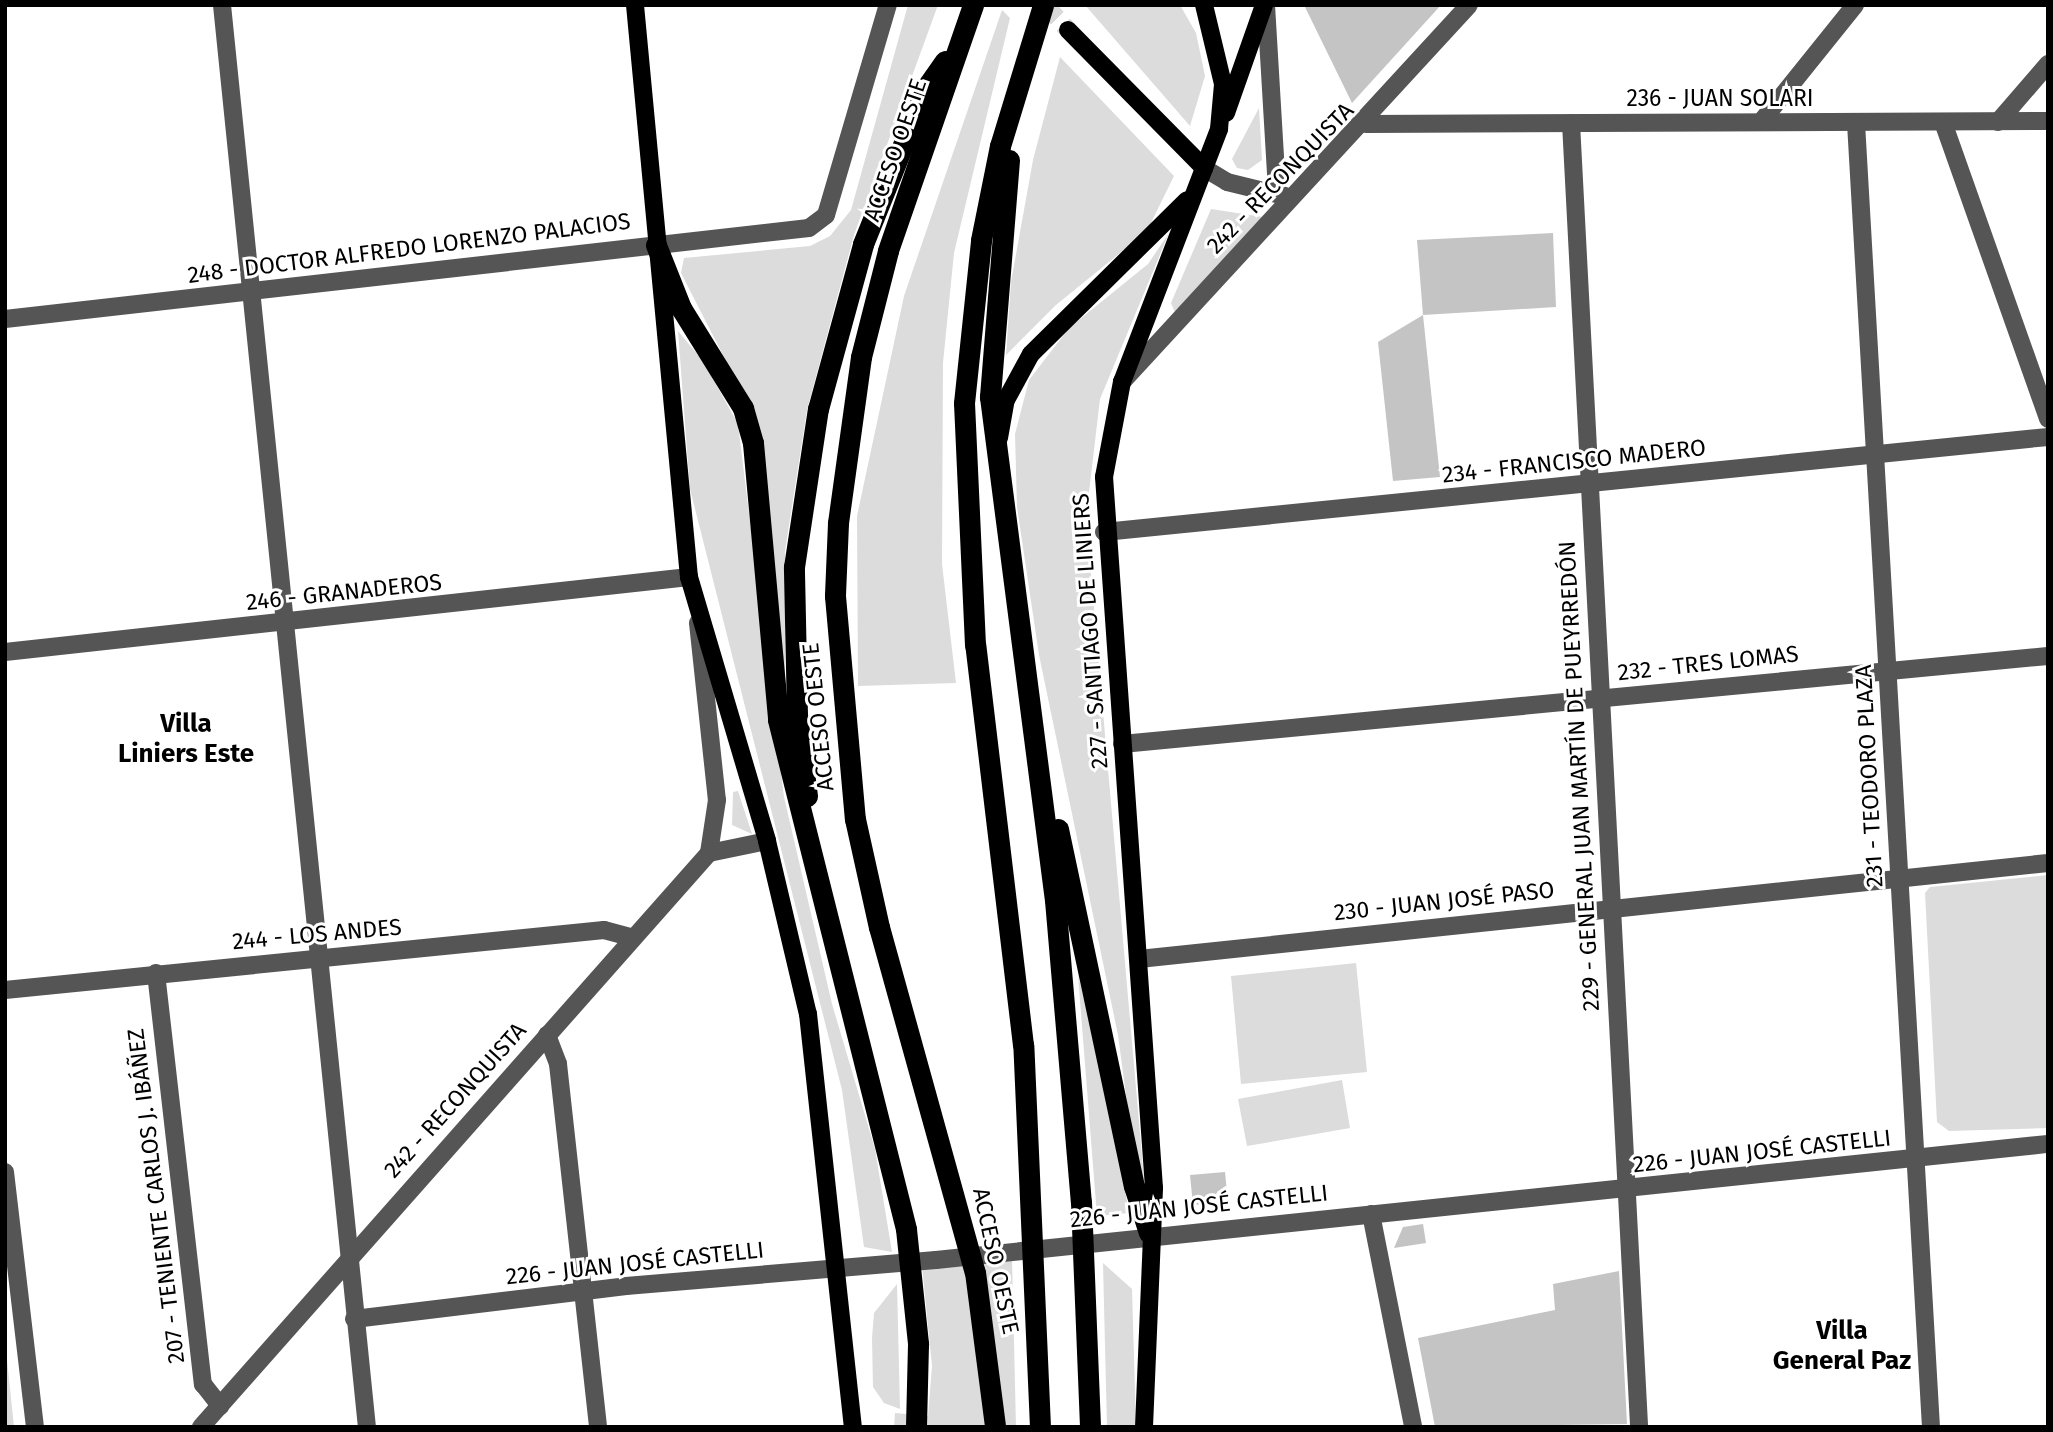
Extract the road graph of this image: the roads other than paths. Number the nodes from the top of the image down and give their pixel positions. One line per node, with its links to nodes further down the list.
1 (222, 5): 26 (street)
2 (635, 5): 25 (main road)
3 (888, 5): 25 (street, 248 - DOCTOR ALFREDO LORENZO PALACIOS)
4 (973, 5): 11 (highway, ACCESO OESTE)
5 (1043, 5): 13 (highway, ACCESO OESTE)
6 (1204, 5): 21 (main road, 227 - SANTIAGO DE LINIERS)
7 (1265, 5): 21 (main road); 24 (street)
8 (1469, 5): 20 (street, 242 - RECONQUISTA)
9 (1855, 5): 14 (street)
10 (1068, 30): 22 (main road)
11 (961, 39): 48 (highway); 73 (highway, ACCESO OESTE)
12 (2048, 64): 17 (street)
13 (1017, 89): 32 (highway); 74 (highway, ACCESO OESTE)
14 (1761, 121): 18 (street, 236 - JUAN SOLARI); 19 (street, 236 - JUAN SOLARI)
15 (2048, 121): 17 (street, 236 - JUAN SOLARI)
16 (1944, 122): 17 (street, 236 - JUAN SOLARI); 19 (street, 236 - JUAN SOLARI); 29 (street)
17 (1998, 122)
18 (1571, 123): 20 (street, 236 - JUAN SOLARI); 33 (street, 229 - GENERAL JUAN MARTÍN DE PUEYRREDÓN)
19 (1856, 123): 31 (street, 231 - TEODORO PLAZA)
20 (1366, 124): 24 (street, 242 - RECONQUISTA)
21 (1219, 129): 22 (main road, 227 - SANTIAGO DE LINIERS)
22 (1204, 169): 23 (main road, 227 - SANTIAGO DE LINIERS); 24 (street)
23 (1195, 191): 28 (main road, 227 - SANTIAGO DE LINIERS); 32 (main road)
24 (1284, 195): 28 (street, 242 - RECONQUISTA)
25 (656, 245): 26 (street, 248 - DOCTOR ALFREDO LORENZO PALACIOS); 35 (main road); 48 (highway)
26 (253, 292): 27 (street, 248 - DOCTOR ALFREDO LORENZO PALACIOS); 37 (street)
27 (5, 319)
28 (1122, 382): 34 (main road, 227 - SANTIAGO DE LINIERS)
29 (2048, 419)
30 (2048, 437): 31 (street, 234 - FRANCISCO MADERO)
31 (1875, 456): 33 (street, 234 - FRANCISCO MADERO); 41 (street, 231 - TEODORO PLAZA)
32 (996, 466): 38 (highway)
33 (1588, 485): 34 (street, 234 - FRANCISCO MADERO); 42 (street, 229 - GENERAL JUAN MARTÍN DE PUEYRREDÓN)
34 (1104, 532): 43 (main road, 227 - SANTIAGO DE LINIERS)
35 (689, 577): 36 (main road); 37 (street, 246 - GRANADEROS)
36 (697, 619): 44 (main road); 45 (street)
37 (286, 623): 39 (street, 246 - GRANADEROS); 51 (street)
38 (1021, 652): 61 (highway); 75 (highway)
39 (5, 653)
40 (2048, 656): 41 (street, 232 - TRES LOMAS)
41 (1888, 670): 42 (street, 232 - TRES LOMAS); 47 (street, 231 - TEODORO PLAZA)
42 (1599, 699): 43 (street, 232 - TRES LOMAS); 49 (street, 229 - GENERAL JUAN MARTÍN DE PUEYRREDÓN)
43 (1122, 744): 52 (main road, 227 - SANTIAGO DE LINIERS)
44 (767, 841): 45 (street); 63 (main road)
45 (709, 853): 50 (street, 242 - RECONQUISTA)
46 (2048, 863): 47 (street, 230 - JUAN JOSÉ PASO)
47 (1900, 878): 49 (street, 230 - JUAN JOSÉ PASO); 57 (street, 231 - TEODORO PLAZA)
48 (817, 881): 72 (highway)
49 (1609, 907): 52 (street, 230 - JUAN JOSÉ PASO); 59 (street, 229 - GENERAL JUAN MARTÍN DE PUEYRREDÓN)
50 (631, 937): 51 (street, 244 - LOS ANDES); 55 (street, 242 - RECONQUISTA)
51 (317, 959): 53 (street, 244 - LOS ANDES); 62 (street)
52 (1139, 959): 61 (main road, 227 - SANTIAGO DE LINIERS)
53 (156, 973): 54 (street, 244 - LOS ANDES); 66 (street, 207 - TENIENTE CARLOS J. IBÁÑEZ)
54 (5, 990)
55 (548, 1035): 62 (street, 242 - RECONQUISTA); 64 (street)
56 (2048, 1144): 57 (street, 226 - JUAN JOSÉ CASTELLI)
57 (1916, 1158): 59 (street, 226 - JUAN JOSÉ CASTELLI); 79 (street, 231 - TEODORO PLAZA)
58 (5, 1172): 67 (street)
59 (1627, 1190): 60 (street, 226 - JUAN JOSÉ CASTELLI); 78 (street, 229 - GENERAL JUAN MARTÍN DE PUEYRREDÓN)
60 (1371, 1214): 61 (street, 226 - JUAN JOSÉ CASTELLI); 77 (street)
61 (1149, 1233): 63 (street, 226 - JUAN JOSÉ CASTELLI); 76 (main road, 227 - SANTIAGO DE LINIERS)
62 (346, 1262): 65 (street); 66 (street, 242 - RECONQUISTA)
63 (840, 1269): 64 (street, 226 - JUAN JOSÉ CASTELLI); 71 (main road)
64 (583, 1291): 65 (street, 226 - JUAN JOSÉ CASTELLI); 70 (street)
65 (354, 1319): 69 (street)
66 (220, 1406): 68 (street, 242 - RECONQUISTA)
67 (35, 1427)
68 (201, 1427)
69 (367, 1427)
70 (598, 1427)
71 (853, 1427)
72 (916, 1427)
73 (995, 1427)
74 (1040, 1427)
75 (1088, 1427)
76 (1144, 1427)
77 (1413, 1427)
78 (1639, 1427)
79 (1931, 1427)

